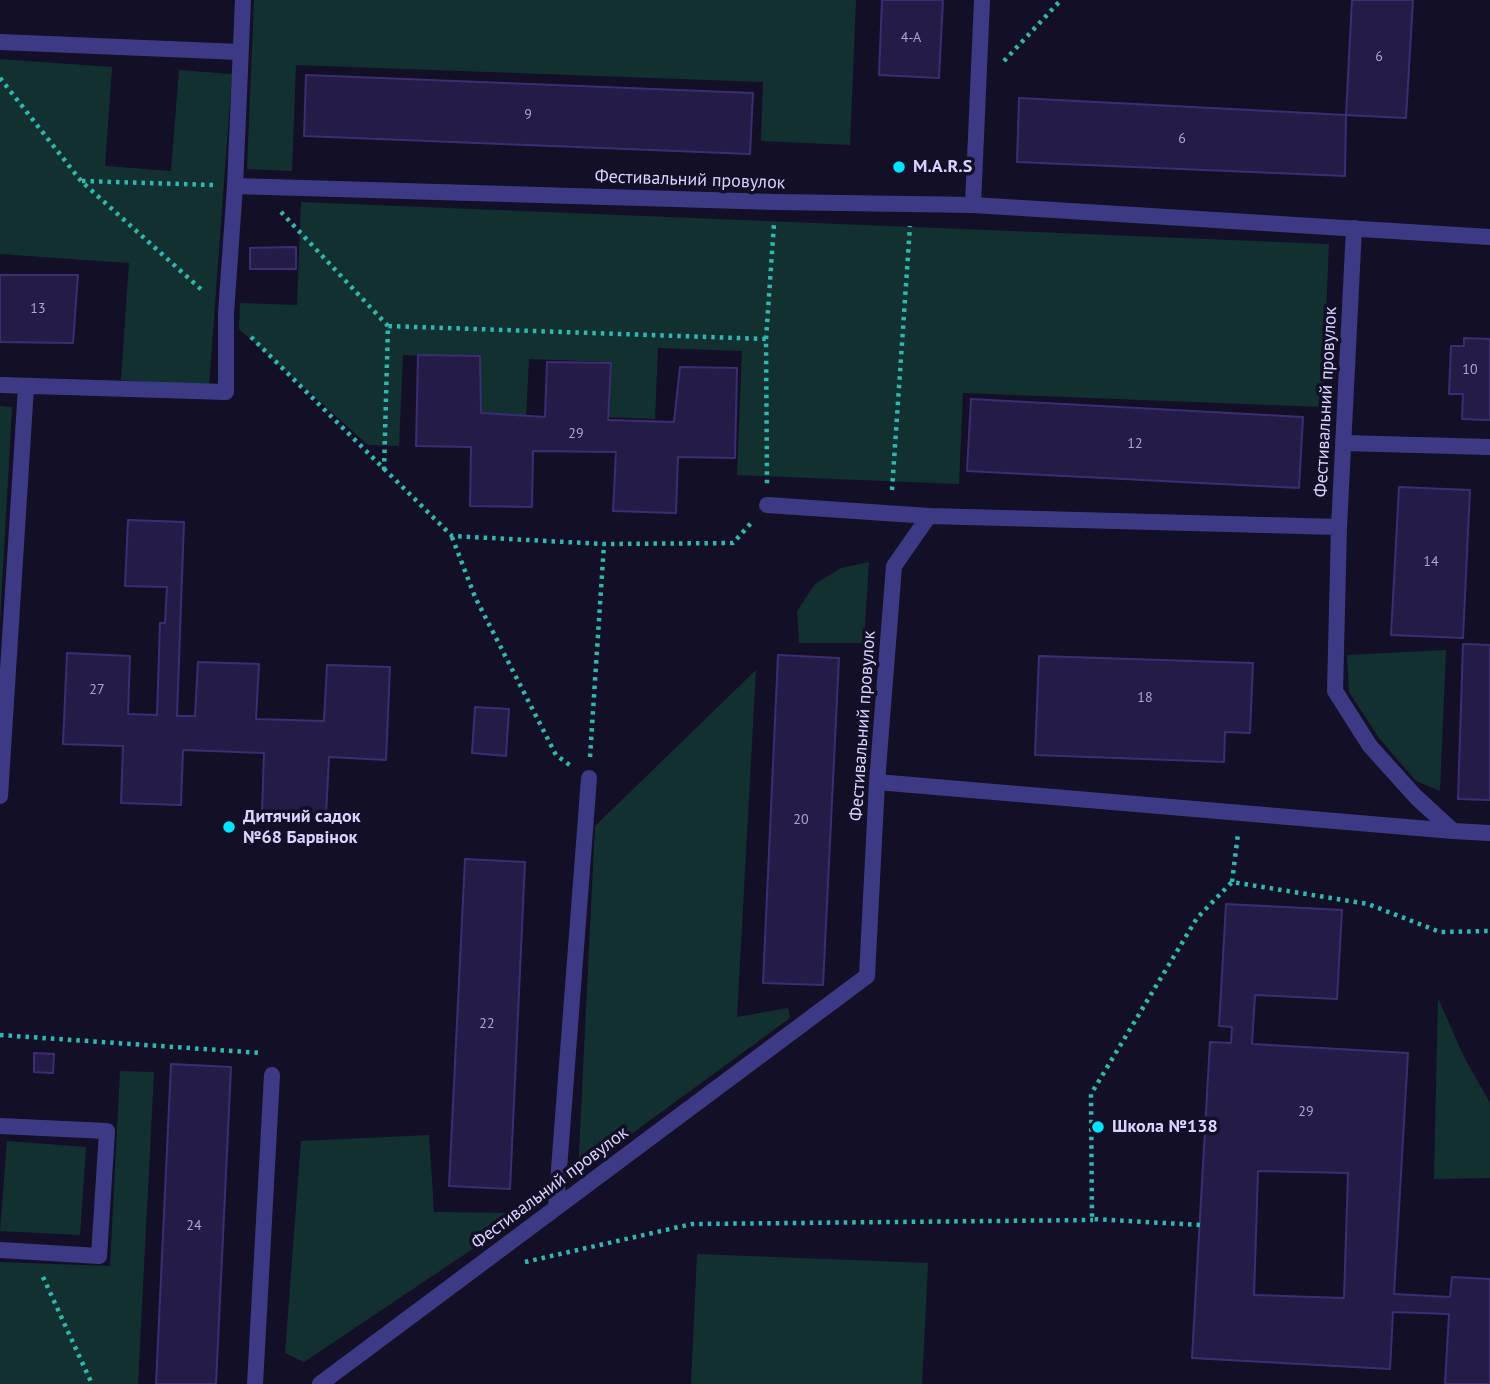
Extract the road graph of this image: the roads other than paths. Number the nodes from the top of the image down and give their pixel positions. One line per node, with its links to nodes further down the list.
1 (243, 0): 4 (lane)
2 (982, 0): 6 (lane)
3 (0, 42): 4 (lane)
4 (240, 52): 5 (lane)
5 (235, 186): 6 (lane, Фестивальний провулок); 10 (lane)
6 (973, 205): 7 (lane, Фестивальний провулок)
7 (1354, 228): 8 (lane, Фестивальний провулок); 11 (lane, Фестивальний провулок)
8 (1490, 237)
9 (0, 385): 10 (lane)
10 (26, 387): 16 (lane)
11 (1343, 443): 12 (lane); 15 (lane, Фестивальний провулок)
12 (1490, 447)
13 (767, 505): 14 (lane)
14 (929, 516): 15 (lane); 18 (lane, Фестивальний провулок)
15 (1339, 527): 20 (lane, Фестивальний провулок)
16 (3, 699): 19 (lane)
17 (589, 778): 24 (lane)
18 (877, 782): 20 (lane); 24 (lane, Фестивальний провулок)
19 (0, 796)
20 (1453, 831): 21 (lane)
21 (1490, 833)
22 (272, 1075): 26 (lane)
23 (0, 1126): 25 (lane)
24 (556, 1208): 27 (lane, Фестивальний провулок)
25 (0, 1251)
26 (255, 1384)
27 (320, 1384)

